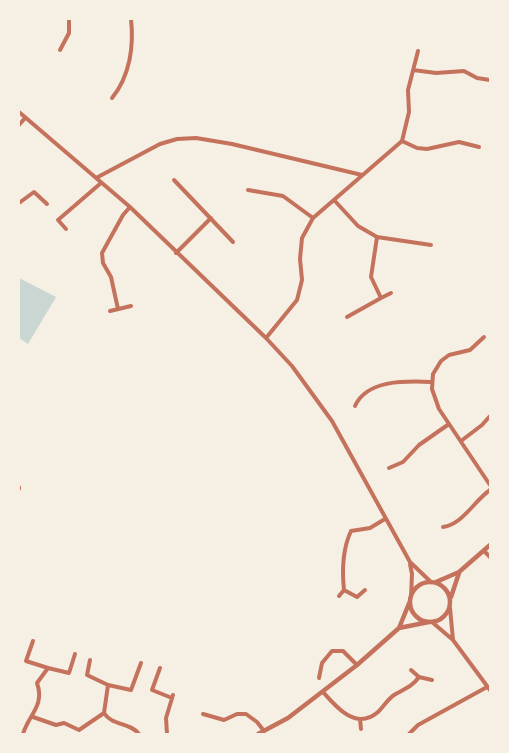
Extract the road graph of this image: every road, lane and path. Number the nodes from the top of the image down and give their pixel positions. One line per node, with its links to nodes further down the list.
1 (69, 19): 3 (street)
2 (131, 19): 7 (street)
3 (60, 50)
4 (418, 51): 5 (street)
5 (413, 70): 6 (street); 11 (street)
6 (490, 80)
7 (112, 98)
8 (19, 112): 9 (street)
9 (25, 118): 10 (street); 14 (street)
10 (19, 125)
11 (402, 141): 12 (street); 13 (street)
12 (479, 147)
13 (362, 175): 14 (street); 18 (street)
14 (96, 178): 16 (street)
15 (174, 180): 22 (street)
16 (101, 183): 21 (street); 24 (street)
17 (248, 190): 23 (street)
18 (334, 200): 23 (street); 25 (street)
19 (19, 203): 20 (street)
20 (47, 204)
21 (130, 207): 28 (street); 32 (street)
22 (210, 218): 26 (street); 28 (street)
23 (314, 218): 36 (street)
24 (66, 229)
25 (376, 237): 27 (street); 30 (street)
26 (233, 242)
27 (431, 245)
28 (176, 253): 36 (street)
29 (391, 293): 30 (street)
30 (381, 298): 34 (street)
31 (131, 306): 32 (street)
32 (118, 309): 33 (street)
33 (110, 311)
34 (347, 317)
35 (484, 337): 37 (street)
36 (266, 338): 45 (street)
37 (432, 382): 38 (street); 40 (street)
38 (355, 406)
39 (490, 416): 41 (street)
40 (449, 424): 41 (street); 42 (street)
41 (461, 441): 43 (street)
42 (388, 468)
43 (490, 485)
44 (490, 490): 46 (street)
45 (385, 519): 50 (street); 53 (street)
46 (443, 527)
47 (490, 545): 48 (street)
48 (484, 551): 49 (street); 51 (street)
49 (490, 557)
50 (410, 562): 52 (street); 56 (street)
51 (459, 572): 52 (street); 57 (street)
52 (433, 582): 56 (street); 57 (street)
53 (344, 590): 54 (street); 55 (street)
54 (365, 590)
55 (339, 596)
56 (411, 598): 59 (street); 60 (street)
57 (450, 598): 58 (street)
58 (450, 608): 59 (street); 62 (street)
59 (431, 622): 60 (street); 62 (street)
60 (399, 628): 68 (street)
61 (33, 640): 70 (street)
62 (453, 640): 76 (street)
63 (331, 645): 64 (street)
64 (332, 651): 68 (street); 73 (street)
65 (75, 654): 70 (street)
66 (90, 660): 75 (street)
67 (141, 662): 75 (street)
68 (357, 665): 77 (street)
69 (160, 668): 86 (street)
70 (47, 669): 80 (street)
71 (411, 670): 72 (street)
72 (419, 677): 74 (street); 81 (street)
73 (319, 678)
74 (432, 680)
75 (108, 685): 78 (street)
76 (489, 688): 88 (street)
77 (323, 692): 81 (street); 83 (street)
78 (104, 713): 80 (street); 85 (street)
79 (203, 714): 83 (street)
80 (33, 717): 84 (street)
81 (360, 719): 82 (street)
82 (361, 729)
83 (264, 731): 87 (street)
84 (23, 734)
85 (139, 734)
86 (167, 734)
87 (258, 734)
88 (409, 734)

